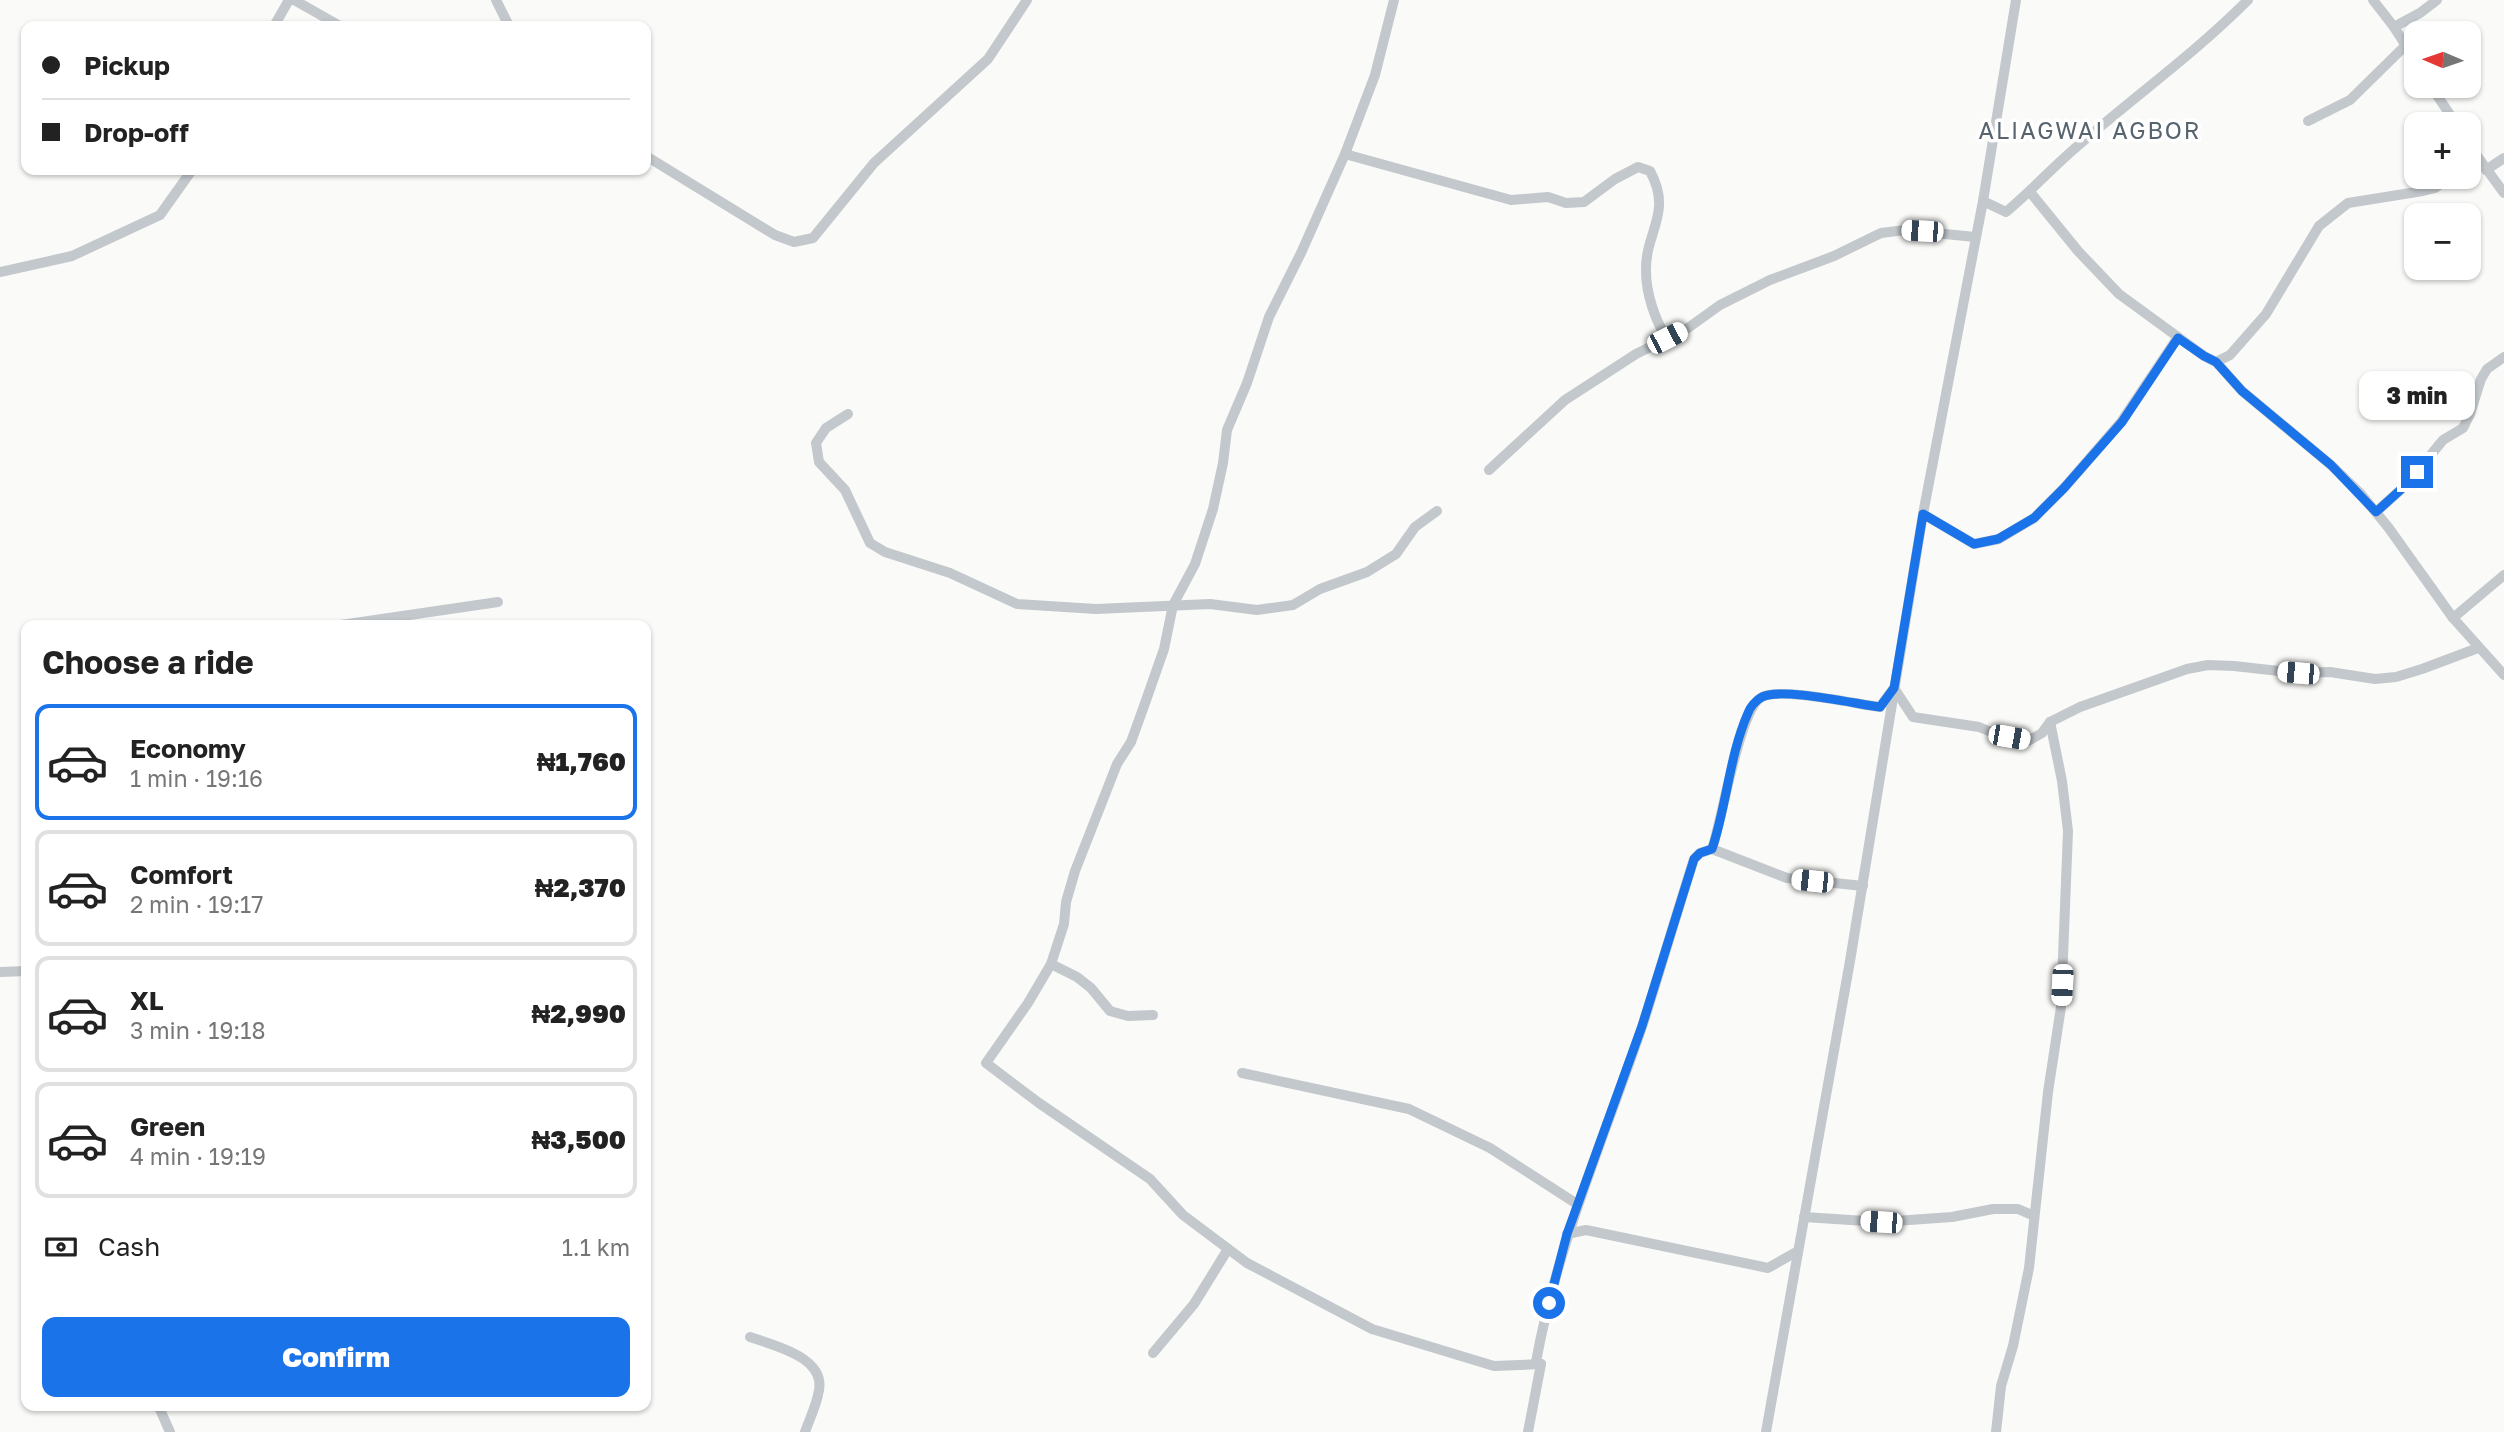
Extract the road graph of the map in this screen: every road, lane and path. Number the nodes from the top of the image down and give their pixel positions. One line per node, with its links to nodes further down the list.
1 (292, 0): 9 (street); 10 (street)
2 (496, 0): 11 (street)
3 (1027, 0): 18 (street)
4 (1394, 0): 16 (street)
5 (2016, 0): 25 (street)
6 (2248, 0): 23 (street)
7 (2374, 0): 12 (street)
8 (2437, 0): 12 (street)
9 (277, 21)
10 (331, 21)
11 (506, 21)
12 (2394, 27): 13 (street)
13 (2404, 44)
14 (2404, 47): 15 (street)
15 (2308, 121)
16 (1345, 154): 28 (street); 39 (street)
17 (2504, 158): 20 (street)
18 (651, 159)
19 (2481, 163): 20 (street)
20 (2486, 170): 24 (street)
21 (188, 175): 27 (street)
22 (2431, 189): 31 (street)
23 (2031, 192): 25 (street); 29 (street)
24 (2504, 193)
25 (1983, 201): 26 (street)
26 (1975, 237): 28 (street); 36 (street)
27 (0, 272)
28 (1667, 338): 33 (street)
29 (2178, 338): 31 (street); 36 (street)
30 (2504, 357): 35 (street)
31 (2216, 362): 35 (street)
32 (848, 414): 39 (street)
33 (1489, 470)
34 (1437, 512): 39 (street)
35 (2376, 512): 40 (street)
36 (1923, 514): 44 (street)
37 (2504, 575): 40 (street)
38 (498, 603): 41 (street)
39 (1173, 605): 48 (street)
40 (2453, 618): 42 (street)
41 (377, 620)
42 (2478, 648): 43 (street); 45 (street)
43 (2504, 676)
44 (1894, 688): 45 (street); 46 (street); 47 (street)
45 (2050, 722): 54 (street)
46 (1712, 849): 47 (street); 53 (street)
47 (1863, 886): 55 (street)
48 (1051, 964): 51 (street); 58 (street)
49 (21, 971): 50 (street)
50 (0, 972)
51 (1153, 1015)
52 (1242, 1073): 53 (street)
53 (1575, 1210): 56 (street); 57 (street)
54 (2034, 1216): 55 (street); 68 (street)
55 (1804, 1217): 59 (street)
56 (1586, 1230): 57 (street); 59 (street)
57 (1567, 1234): 62 (street)
58 (1228, 1249): 61 (street); 62 (street)
59 (1798, 1251): 67 (street)
60 (750, 1337): 65 (street)
61 (1153, 1353)
62 (1541, 1364): 66 (street)
63 (161, 1411): 64 (street)
64 (170, 1432)
65 (806, 1432)
66 (1528, 1432)
67 (1766, 1432)
68 (1996, 1432)

